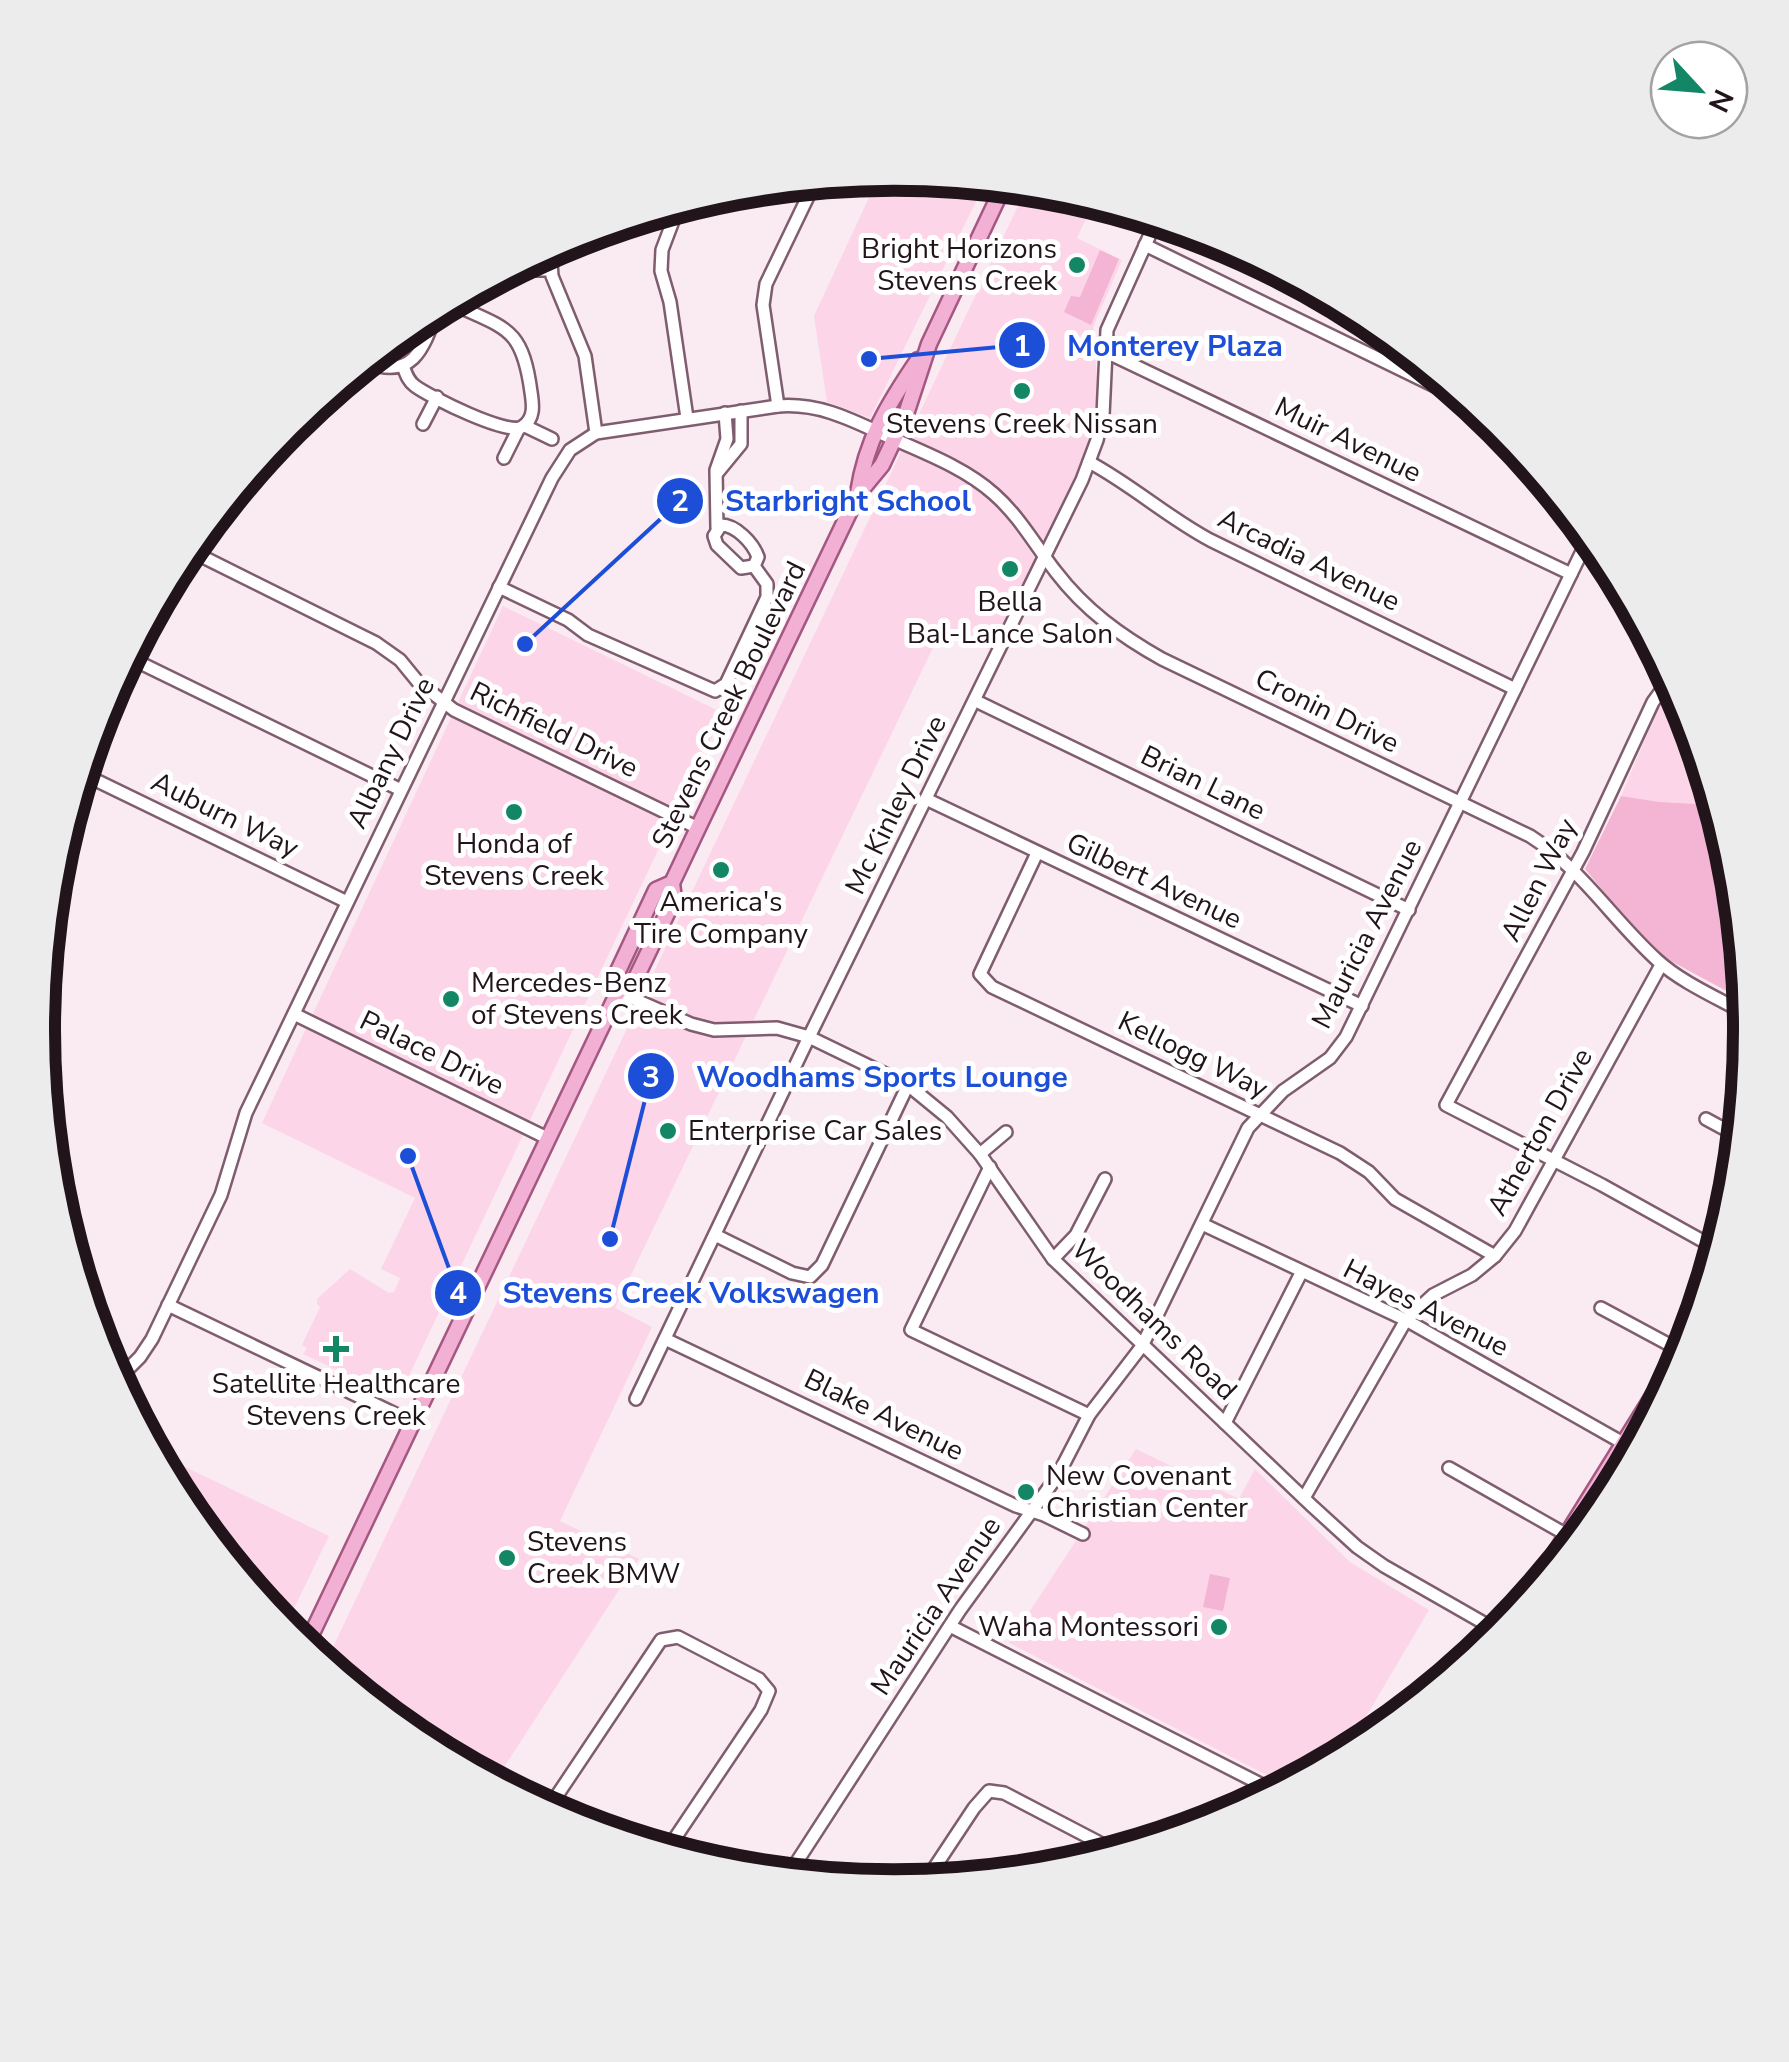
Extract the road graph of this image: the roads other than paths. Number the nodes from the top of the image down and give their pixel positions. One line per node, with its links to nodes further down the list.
1 (808, 196): 17 (street)
2 (994, 198): 11 (main road, Stevens Creek Boulevard)
3 (673, 221): 20 (street)
4 (1151, 232): 5 (street, Mc Kinley Drive)
5 (1145, 244): 12 (street, Mc Kinley Drive); 15 (street)
6 (551, 265): 8 (street)
7 (540, 270): 8 (street)
8 (551, 270): 24 (street)
9 (465, 310): 22 (street)
10 (427, 334): 14 (street)
11 (929, 344): 23 (main road, Stevens Creek Boulevard); 26 (main road, Stevens Creek Boulevard)
12 (1104, 351): 29 (street, Mc Kinley Drive); 36 (street, Muir Avenue)
13 (382, 366): 14 (street)
14 (404, 366): 16 (street)
15 (1426, 381)
16 (436, 397): 21 (street); 22 (street)
17 (778, 406): 18 (street); 23 (street)
18 (742, 410): 19 (street); 27 (street)
19 (725, 413): 20 (street); 27 (street)
20 (687, 418): 24 (street)
21 (423, 424)
22 (521, 428): 25 (street); 28 (street)
23 (876, 431): 26 (street); 30 (main road, Stevens Creek Boulevard)
24 (596, 432): 37 (street, Albany Drive)
25 (552, 439)
26 (894, 440): 30 (main road, Stevens Creek Boulevard); 34 (street, Cronin Drive)
27 (727, 455): 31 (street)
28 (504, 458)
29 (1089, 462): 34 (street, Mc Kinley Drive); 39 (street, Arcadia Avenue)
30 (858, 494): 47 (main road, Stevens Creek Boulevard)
31 (717, 528): 35 (street); 35 (street)
32 (1583, 550): 36 (street, Mauricia Avenue)
33 (202, 556): 41 (street, Richfield Drive)
34 (1044, 556): 42 (street, Mc Kinley Drive); 46 (street, Cronin Drive)
35 (754, 566): 37 (street)
36 (1571, 574): 39 (street, Mauricia Avenue)
37 (499, 587): 41 (street, Albany Drive)
38 (141, 662): 44 (street)
39 (1516, 689): 46 (street, Mauricia Avenue)
40 (1661, 690): 49 (street, Allen Way)
41 (444, 701): 44 (street, Albany Drive); 47 (street, Richfield Drive)
42 (976, 701): 45 (street, Mc Kinley Drive); 51 (street, Brian Lane)
43 (94, 780): 50 (street, Auburn Way)
44 (401, 790): 50 (street, Albany Drive)
45 (926, 799): 48 (street, Gilbert Avenue); 57 (street, Mc Kinley Drive)
46 (1461, 802): 49 (street, Cronin Drive); 51 (street, Mauricia Avenue)
47 (698, 828): 53 (main road, Stevens Creek Boulevard)
48 (1037, 853): 54 (street, Gilbert Avenue); 59 (street, Kellogg Way)
49 (1574, 869): 52 (street, Cronin Drive); 65 (street, Allen Way)
50 (347, 902): 56 (street, Albany Drive)
51 (1409, 910): 54 (street, Mauricia Avenue)
52 (1661, 965): 55 (street, Cronin Drive); 65 (street, Atherton Drive)
53 (618, 992): 57 (street, Woodhams Road); 63 (main road, Stevens Creek Boulevard)
54 (1362, 1006): 59 (street, Mauricia Avenue)
55 (1733, 1006)
56 (294, 1014): 63 (street, Palace Drive); 74 (street, Albany Drive)
57 (808, 1037): 58 (street, Woodhams Road); 69 (street, Mc Kinley Drive)
58 (908, 1086): 64 (street, Woodhams Road); 69 (street)
59 (1260, 1115): 68 (street, Mauricia Avenue); 71 (street, Kellogg Way)
60 (1706, 1119): 61 (street)
61 (1728, 1131)
62 (1006, 1132): 64 (street)
63 (547, 1138): 84 (main road, Stevens Creek Boulevard)
64 (980, 1154): 66 (street, Woodhams Road)
65 (1554, 1163): 70 (street); 71 (street, Atherton Drive)
66 (990, 1166): 72 (street, Woodhams Road); 82 (street)
67 (1105, 1180): 72 (street)
68 (1202, 1224): 73 (street, Hayes Avenue); 79 (street, Mauricia Avenue)
69 (715, 1234): 77 (street, Mc Kinley Drive)
70 (1706, 1243)
71 (1494, 1256): 76 (street, Atherton Drive)
72 (1052, 1258): 79 (street, Woodhams Road)
73 (1301, 1272): 76 (street, Hayes Avenue); 85 (street)
74 (168, 1304): 80 (street, Albany Drive); 84 (street)
75 (1601, 1308): 78 (street)
76 (1406, 1320): 86 (street, Hayes Avenue); 88 (street, Atherton Drive)
77 (665, 1339): 81 (street, Mc Kinley Drive); 89 (street, Blake Avenue)
78 (1672, 1345)
79 (1142, 1346): 82 (street, Mauricia Avenue); 85 (street, Woodhams Road)
80 (127, 1370)
81 (636, 1400)
82 (1089, 1415): 89 (street, Mauricia Avenue)
83 (1638, 1420): 86 (main road)
84 (412, 1422): 94 (main road, Stevens Creek Boulevard)
85 (1225, 1423): 88 (street, Woodhams Road)
86 (1623, 1444): 91 (main road)
87 (1449, 1468): 91 (street)
88 (1304, 1498): 92 (street, Woodhams Road)
89 (1030, 1513): 90 (street, Blake Avenue); 93 (street, Mauricia Avenue)
90 (1082, 1534)
91 (1566, 1535)
92 (1488, 1625)
93 (950, 1626): 95 (street); 99 (street, Mauricia Avenue)
94 (311, 1635)
95 (1260, 1787)
96 (555, 1799): 97 (street)
97 (673, 1841)
98 (1102, 1844): 100 (street)
99 (797, 1864)
100 (934, 1869)

